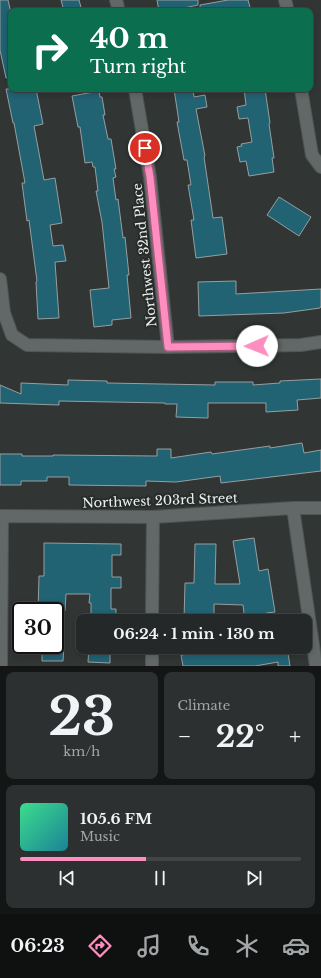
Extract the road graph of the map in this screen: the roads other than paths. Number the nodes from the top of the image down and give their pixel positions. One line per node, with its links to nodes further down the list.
1 (136, 92): 6 (street, Northwest 32nd Place)
2 (302, 92): 3 (street)
3 (321, 167)
4 (0, 279): 6 (street)
5 (321, 342): 6 (street)
6 (168, 347)
7 (293, 508): 8 (street, Northwest 203rd Street); 10 (street, Northwest 203rd Street); 15 (street)
8 (321, 508)
9 (1, 516): 10 (street, Northwest 203rd Street); 13 (street)
10 (153, 517): 11 (street)
11 (152, 614)
12 (152, 654): 14 (street)
13 (1, 666)
14 (152, 666)
15 (316, 666)

